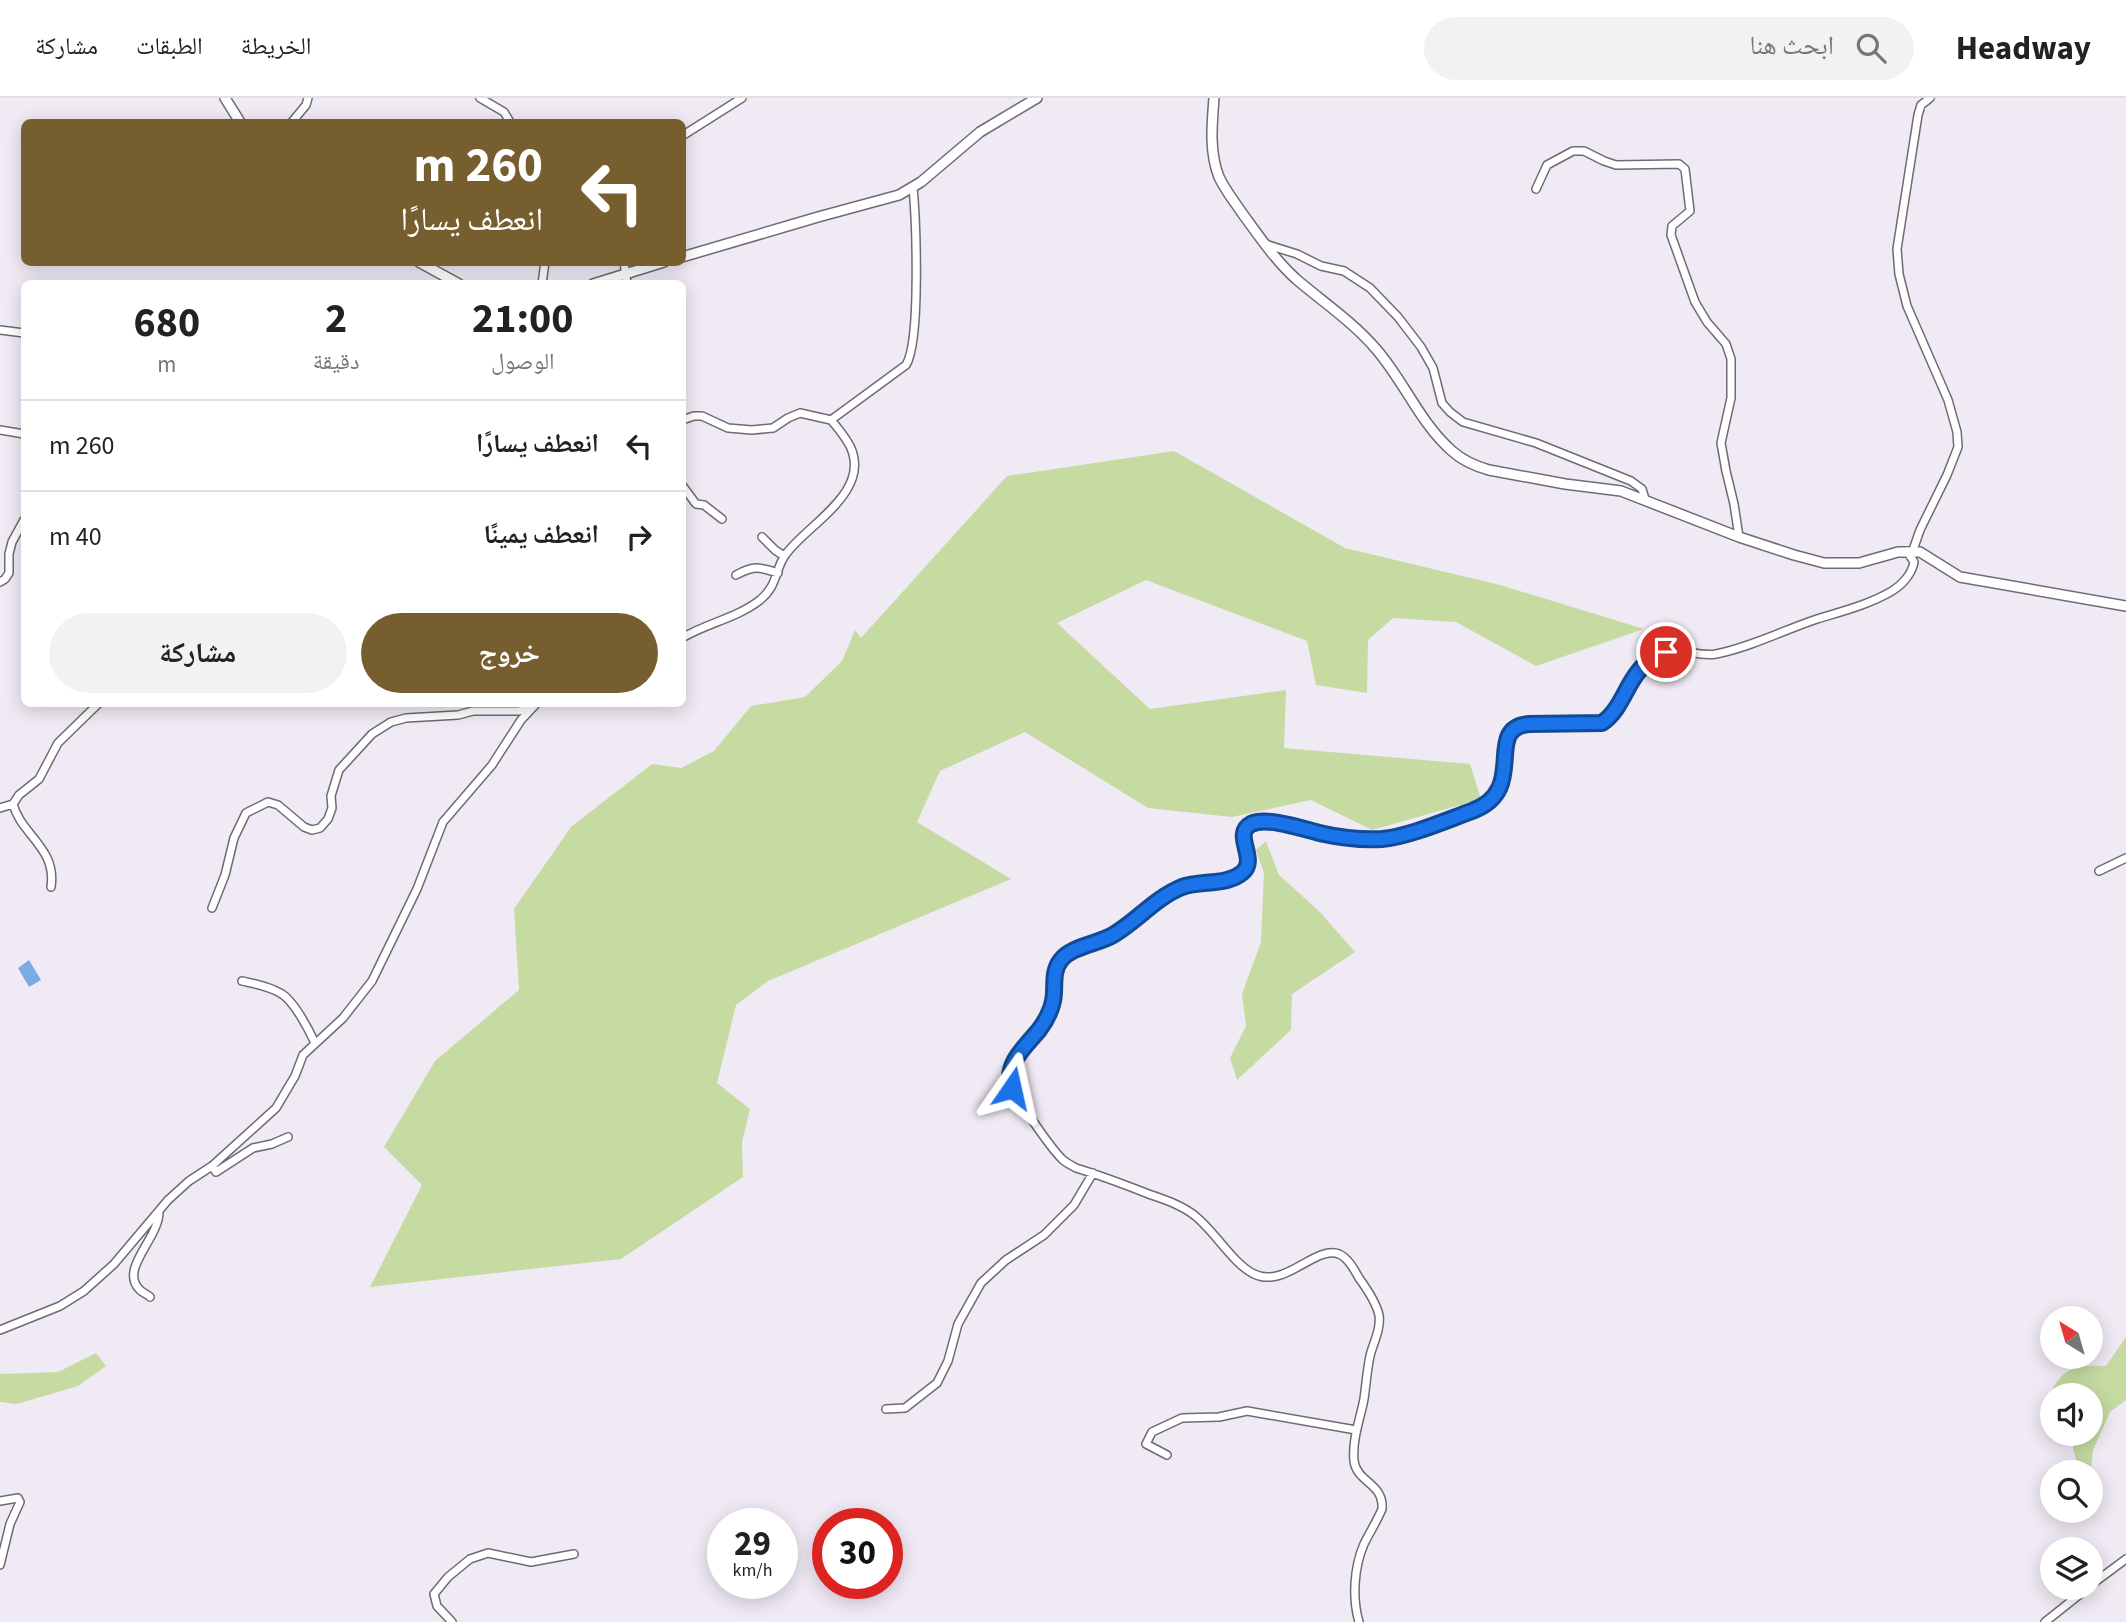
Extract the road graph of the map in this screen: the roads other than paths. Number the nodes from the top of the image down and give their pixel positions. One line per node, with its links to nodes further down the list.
1 (308, 98): 9 (street)
2 (480, 98): 10 (street)
3 (742, 98): 11 (street)
4 (1037, 98): 12 (street)
5 (1214, 98): 14 (street)
6 (1930, 98): 32 (street)
7 (226, 99): 8 (street)
8 (238, 119)
9 (295, 119)
10 (508, 119)
11 (686, 133)
12 (913, 187): 15 (street); 23 (street)
13 (1535, 189): 31 (street)
14 (1265, 244): 27 (street); 27 (street)
15 (686, 256)
16 (426, 266): 19 (street)
17 (655, 266): 18 (street)
18 (626, 279)
19 (452, 280)
20 (0, 330): 21 (street)
21 (21, 333)
22 (686, 418): 23 (street)
23 (831, 420): 33 (street)
24 (0, 430): 25 (street)
25 (21, 434)
26 (686, 490): 28 (street)
27 (1645, 499): 31 (street)
28 (722, 519)
29 (21, 526): 36 (street)
30 (762, 537): 33 (street)
31 (1740, 537): 32 (street)
32 (1910, 551): 37 (street); 52 (street)
33 (785, 556): 34 (street)
34 (778, 573): 35 (street); 38 (street)
35 (736, 575)
36 (0, 582)
37 (2126, 606)
38 (686, 636)
39 (95, 707): 42 (street)
40 (529, 707): 47 (street)
41 (533, 707): 49 (street)
42 (13, 804): 43 (street); 46 (street)
43 (0, 808)
44 (2126, 858): 45 (street)
45 (2099, 872)
46 (51, 887)
47 (212, 908)
48 (242, 981): 49 (street)
49 (315, 1043): 51 (street)
50 (288, 1137): 51 (street)
51 (212, 1166): 53 (street)
52 (1093, 1173): 56 (street); 57 (street)
53 (159, 1211): 54 (street); 55 (street)
54 (150, 1297)
55 (0, 1330)
56 (886, 1409)
57 (1356, 1430): 58 (street); 66 (street)
58 (1167, 1455)
59 (0, 1501): 62 (street)
60 (574, 1554): 65 (street)
61 (2126, 1559): 63 (street)
62 (0, 1565)
63 (2103, 1576)
64 (2072, 1600): 67 (street)
65 (452, 1622)
66 (1359, 1622)
67 (2045, 1622)

